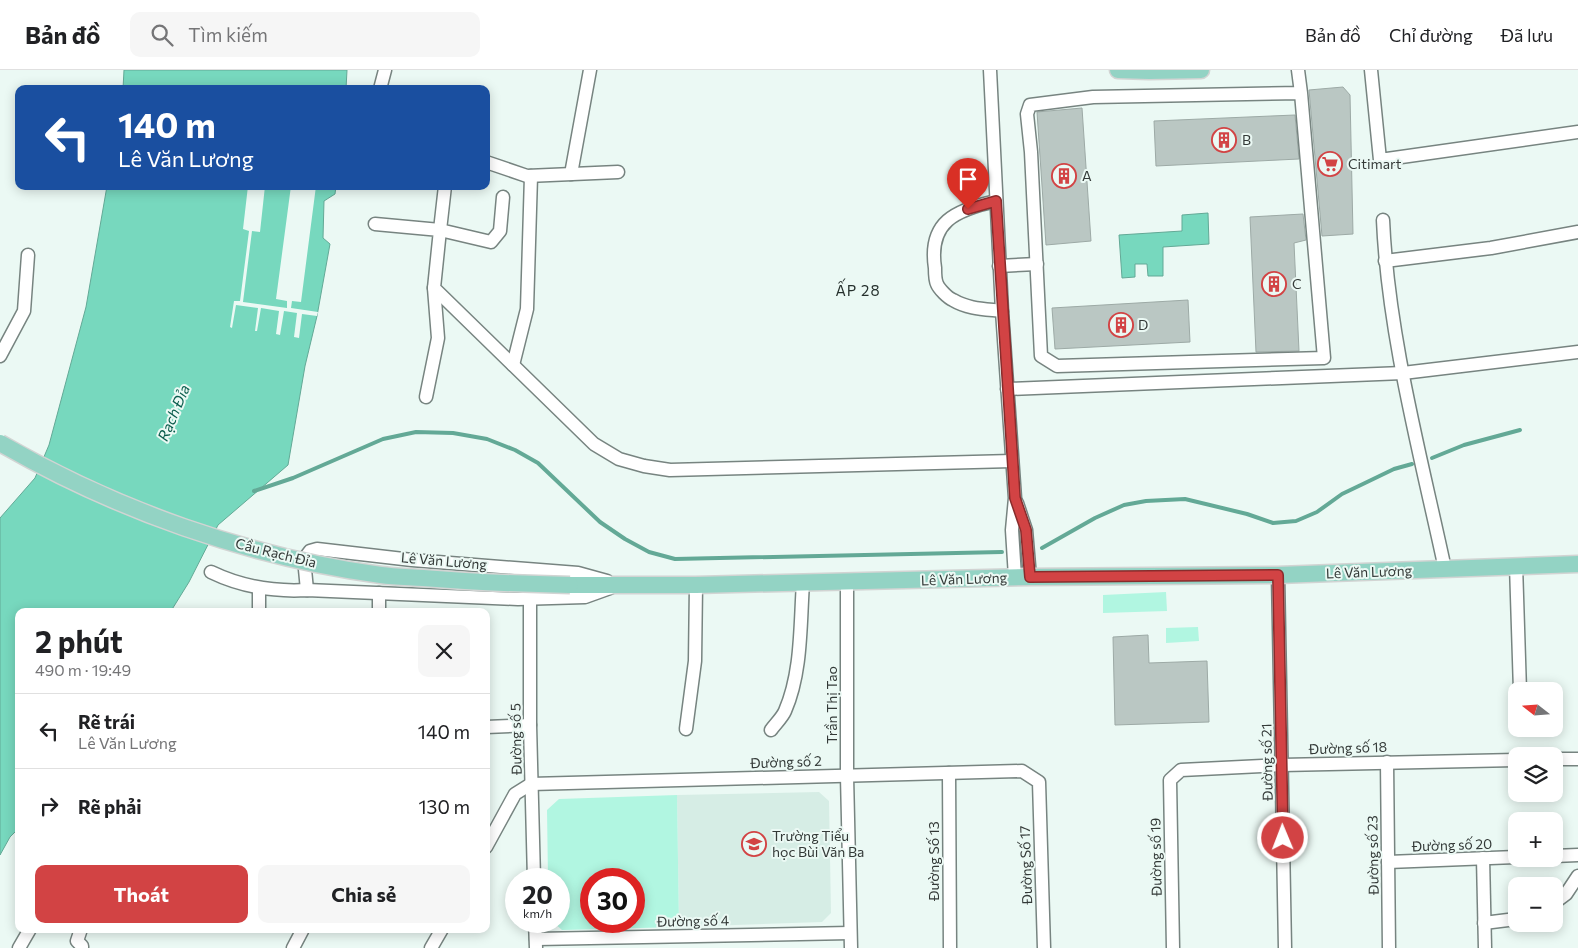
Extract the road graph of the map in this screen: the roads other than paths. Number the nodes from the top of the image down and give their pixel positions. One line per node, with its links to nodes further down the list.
1 (385, 70): 8 (street)
2 (590, 70): 13 (street)
3 (990, 70): 17 (street)
4 (1118, 70): 5 (main road)
5 (1201, 70)
6 (1298, 70): 9 (street)
7 (1371, 70): 10 (street)
8 (381, 85)
9 (1301, 94): 24 (street); 24 (street)
10 (1578, 132)
11 (490, 163): 14 (street)
12 (618, 172): 13 (street)
13 (571, 174): 14 (street)
14 (531, 176): 30 (street)
15 (445, 190): 20 (street)
16 (503, 197): 20 (street)
17 (996, 201): 25 (street); 27 (street)
18 (1383, 220): 23 (street)
19 (375, 224): 20 (street)
20 (440, 230): 26 (street)
21 (1578, 232): 23 (street)
22 (28, 255): 29 (street)
23 (1385, 261): 31 (street)
24 (1037, 264): 25 (street)
25 (999, 266): 27 (street)
26 (434, 288): 30 (street); 33 (street)
27 (1002, 310): 32 (street)
28 (1578, 352): 31 (street)
29 (0, 356)
30 (513, 365): 35 (street)
31 (1403, 373): 32 (street); 39 (street)
32 (1007, 389): 35 (street)
33 (426, 397)
34 (0, 443): 46 (main road, Cầu Rạch Đỉa, bridge)
35 (1012, 461): 36 (street)
36 (1015, 498): 42 (street); 42 (street)
37 (1578, 564): 38 (main road, Lê Văn Lương)
38 (1516, 565): 39 (main road, Lê Văn Lương); 54 (street)
39 (1445, 569): 41 (main road, Lê Văn Lương)
40 (210, 572): 48 (street, Lê Văn Lương)
41 (1278, 575): 42 (main road, Lê Văn Lương); 63 (street, Đường số 21)
42 (1022, 577): 43 (main road, Lê Văn Lương)
43 (847, 582): 44 (main road, Lê Văn Lương); 66 (street, Trần Thị Tao)
44 (803, 583): 47 (main road, Lê Văn Lương); 58 (street)
45 (619, 584): 46 (main road, Lê Văn Lương); 47 (main road, Lê Văn Lương); 49 (street, Lê Văn Lương); 51 (street, Lê Văn Lương)
46 (570, 585)
47 (696, 585): 57 (street)
48 (259, 588): 49 (street, Lê Văn Lương); 52 (street)
49 (307, 590): 50 (street, Lê Văn Lương)
50 (379, 593): 51 (street, Lê Văn Lương); 53 (street)
51 (530, 598): 55 (street, Đường số 5)
52 (259, 608)
53 (379, 608)
54 (1520, 682)
55 (530, 725): 56 (street); 68 (street, Đường số 5)
56 (490, 727)
57 (686, 729)
58 (770, 730)
59 (1563, 759): 60 (street)
60 (1578, 759)
61 (1508, 760): 62 (street, Đường số 18)
62 (1387, 762): 63 (street, Đường số 18); 74 (street, Đường số 23)
63 (1282, 765): 64 (street, Đường số 18); 94 (street, Đường số 21)
64 (1181, 770): 93 (street, Đường số 19)
65 (948, 773): 66 (street, Đường số 2); 67 (street, Đường số 2); 91 (street, Đường Số 13)
66 (847, 776): 68 (street, Đường số 2); 84 (street, Trần Thị Tao)
67 (1039, 782): 92 (street, Đường Số 17)
68 (531, 784): 69 (street); 75 (street, Đường số 5)
69 (490, 840)
70 (1578, 855): 71 (street)
71 (1563, 856)
72 (1508, 857): 73 (street, Đường số 20)
73 (1483, 858): 74 (street, Đường số 20); 79 (street)
74 (1388, 862): 95 (street, Đường số 23)
75 (534, 868)
76 (1578, 876): 77 (street)
77 (1563, 896)
78 (1508, 920): 79 (street)
79 (1484, 923): 96 (street)
80 (28, 933): 86 (street)
81 (80, 933): 87 (street)
82 (302, 933): 88 (street)
83 (440, 933): 89 (street)
84 (850, 933): 85 (street, Đường số 4); 90 (street, Trần Thị Tao)
85 (536, 944)
86 (19, 948)
87 (82, 948)
88 (293, 948)
89 (431, 948)
90 (851, 948)
91 (950, 948)
92 (1044, 948)
93 (1173, 948)
94 (1286, 948)
95 (1389, 948)
96 (1485, 948)

